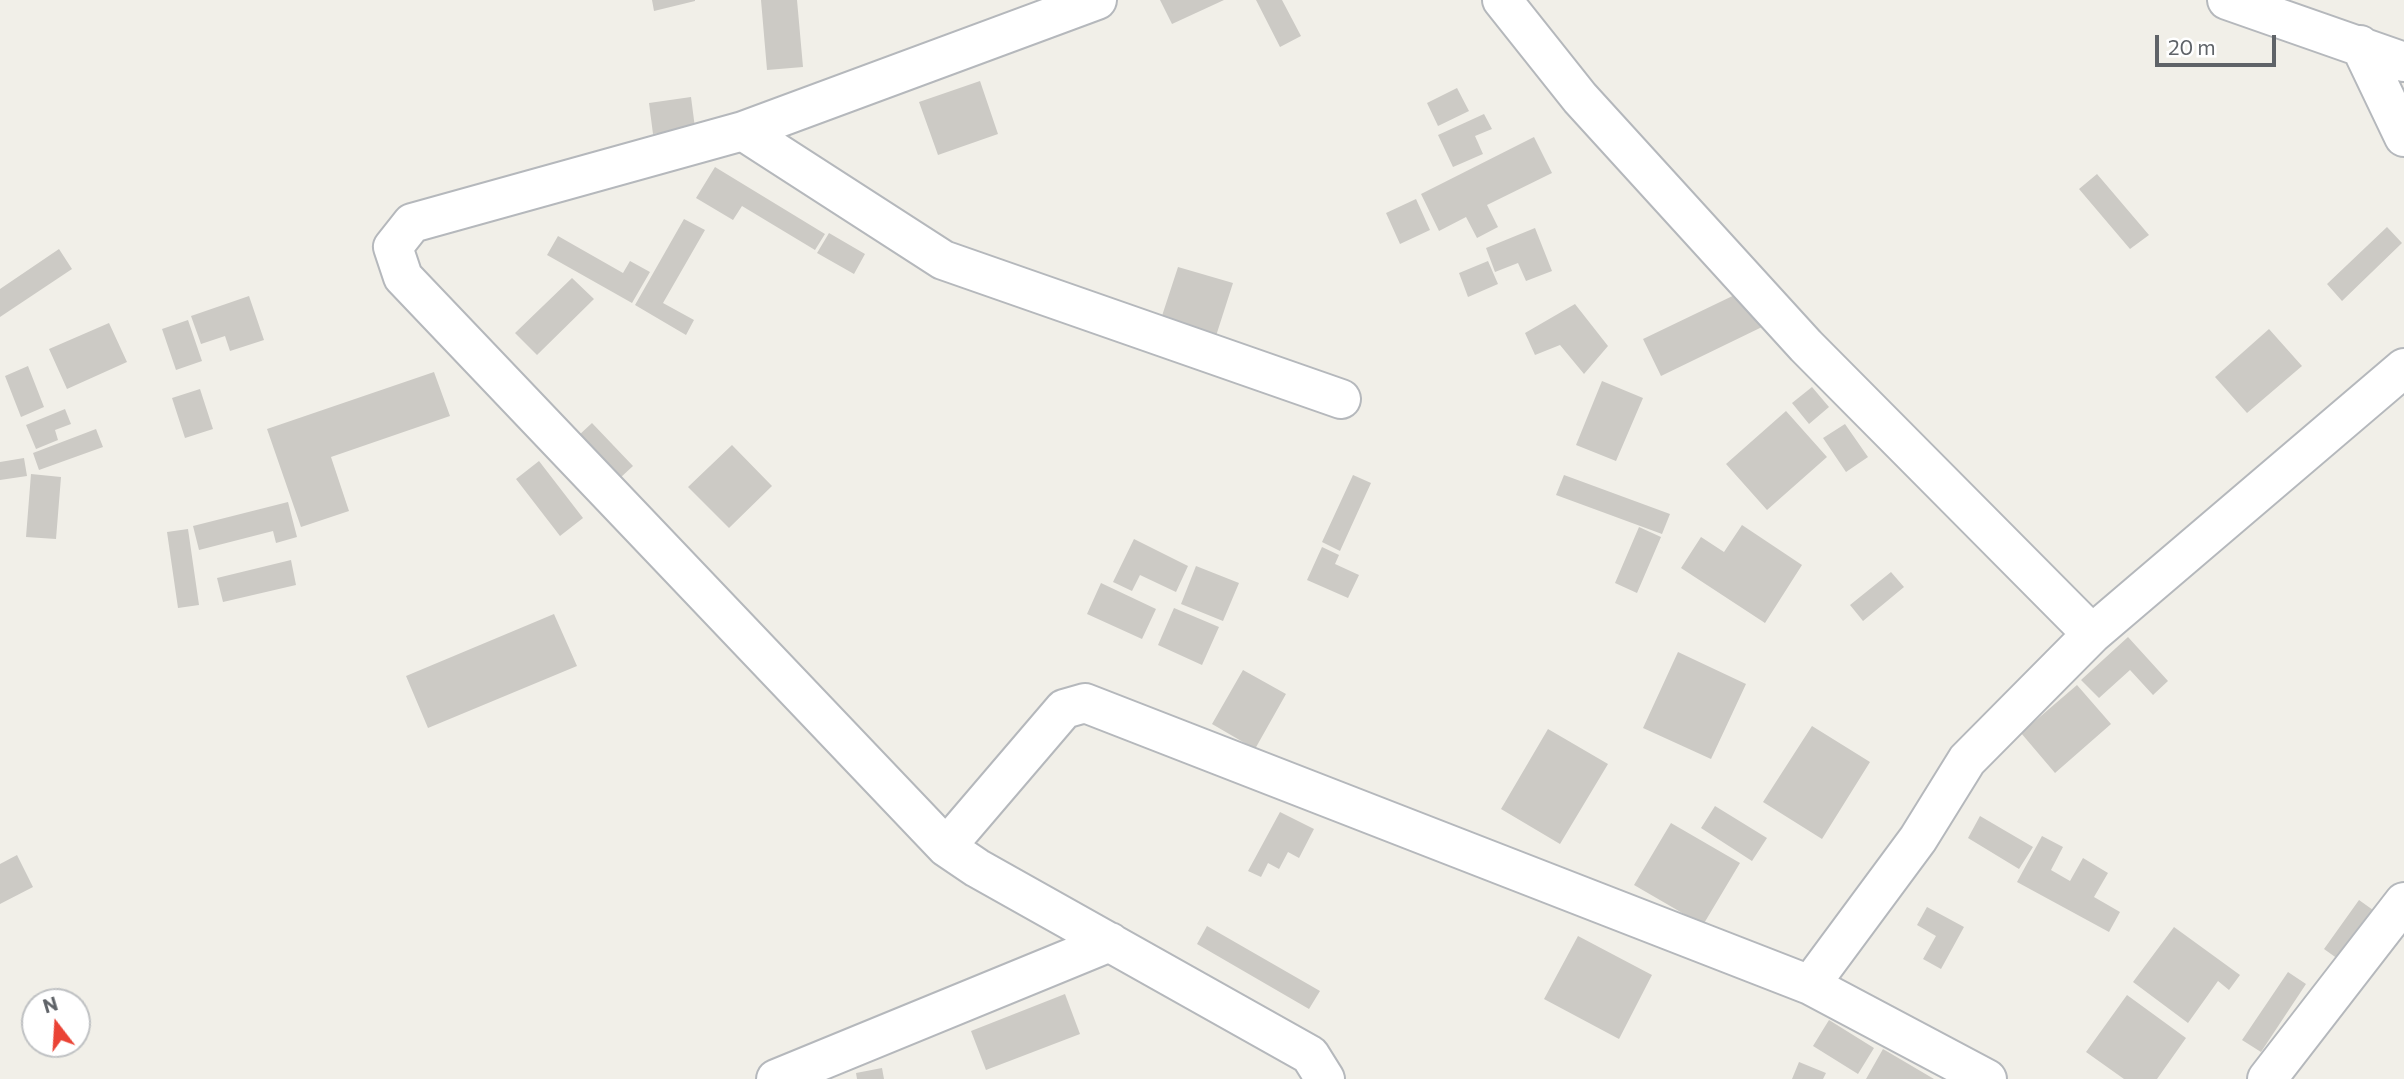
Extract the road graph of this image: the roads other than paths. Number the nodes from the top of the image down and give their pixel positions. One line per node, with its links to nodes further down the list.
1 (1097, 0): 6 (street)
2 (1502, 0): 10 (street)
3 (2227, 0): 4 (street)
4 (2360, 45): 5 (street); 7 (street)
5 (2404, 62)
6 (743, 131): 9 (street); 11 (street)
7 (2404, 137)
8 (2404, 368): 10 (street)
9 (1341, 398)
10 (2092, 634): 14 (street)
11 (946, 847): 13 (street); 14 (street)
12 (2404, 902): 18 (street)
13 (1110, 942): 15 (street); 16 (street)
14 (1810, 985): 17 (street)
15 (776, 1079)
16 (1325, 1079)
17 (1987, 1079)
18 (2267, 1079)

